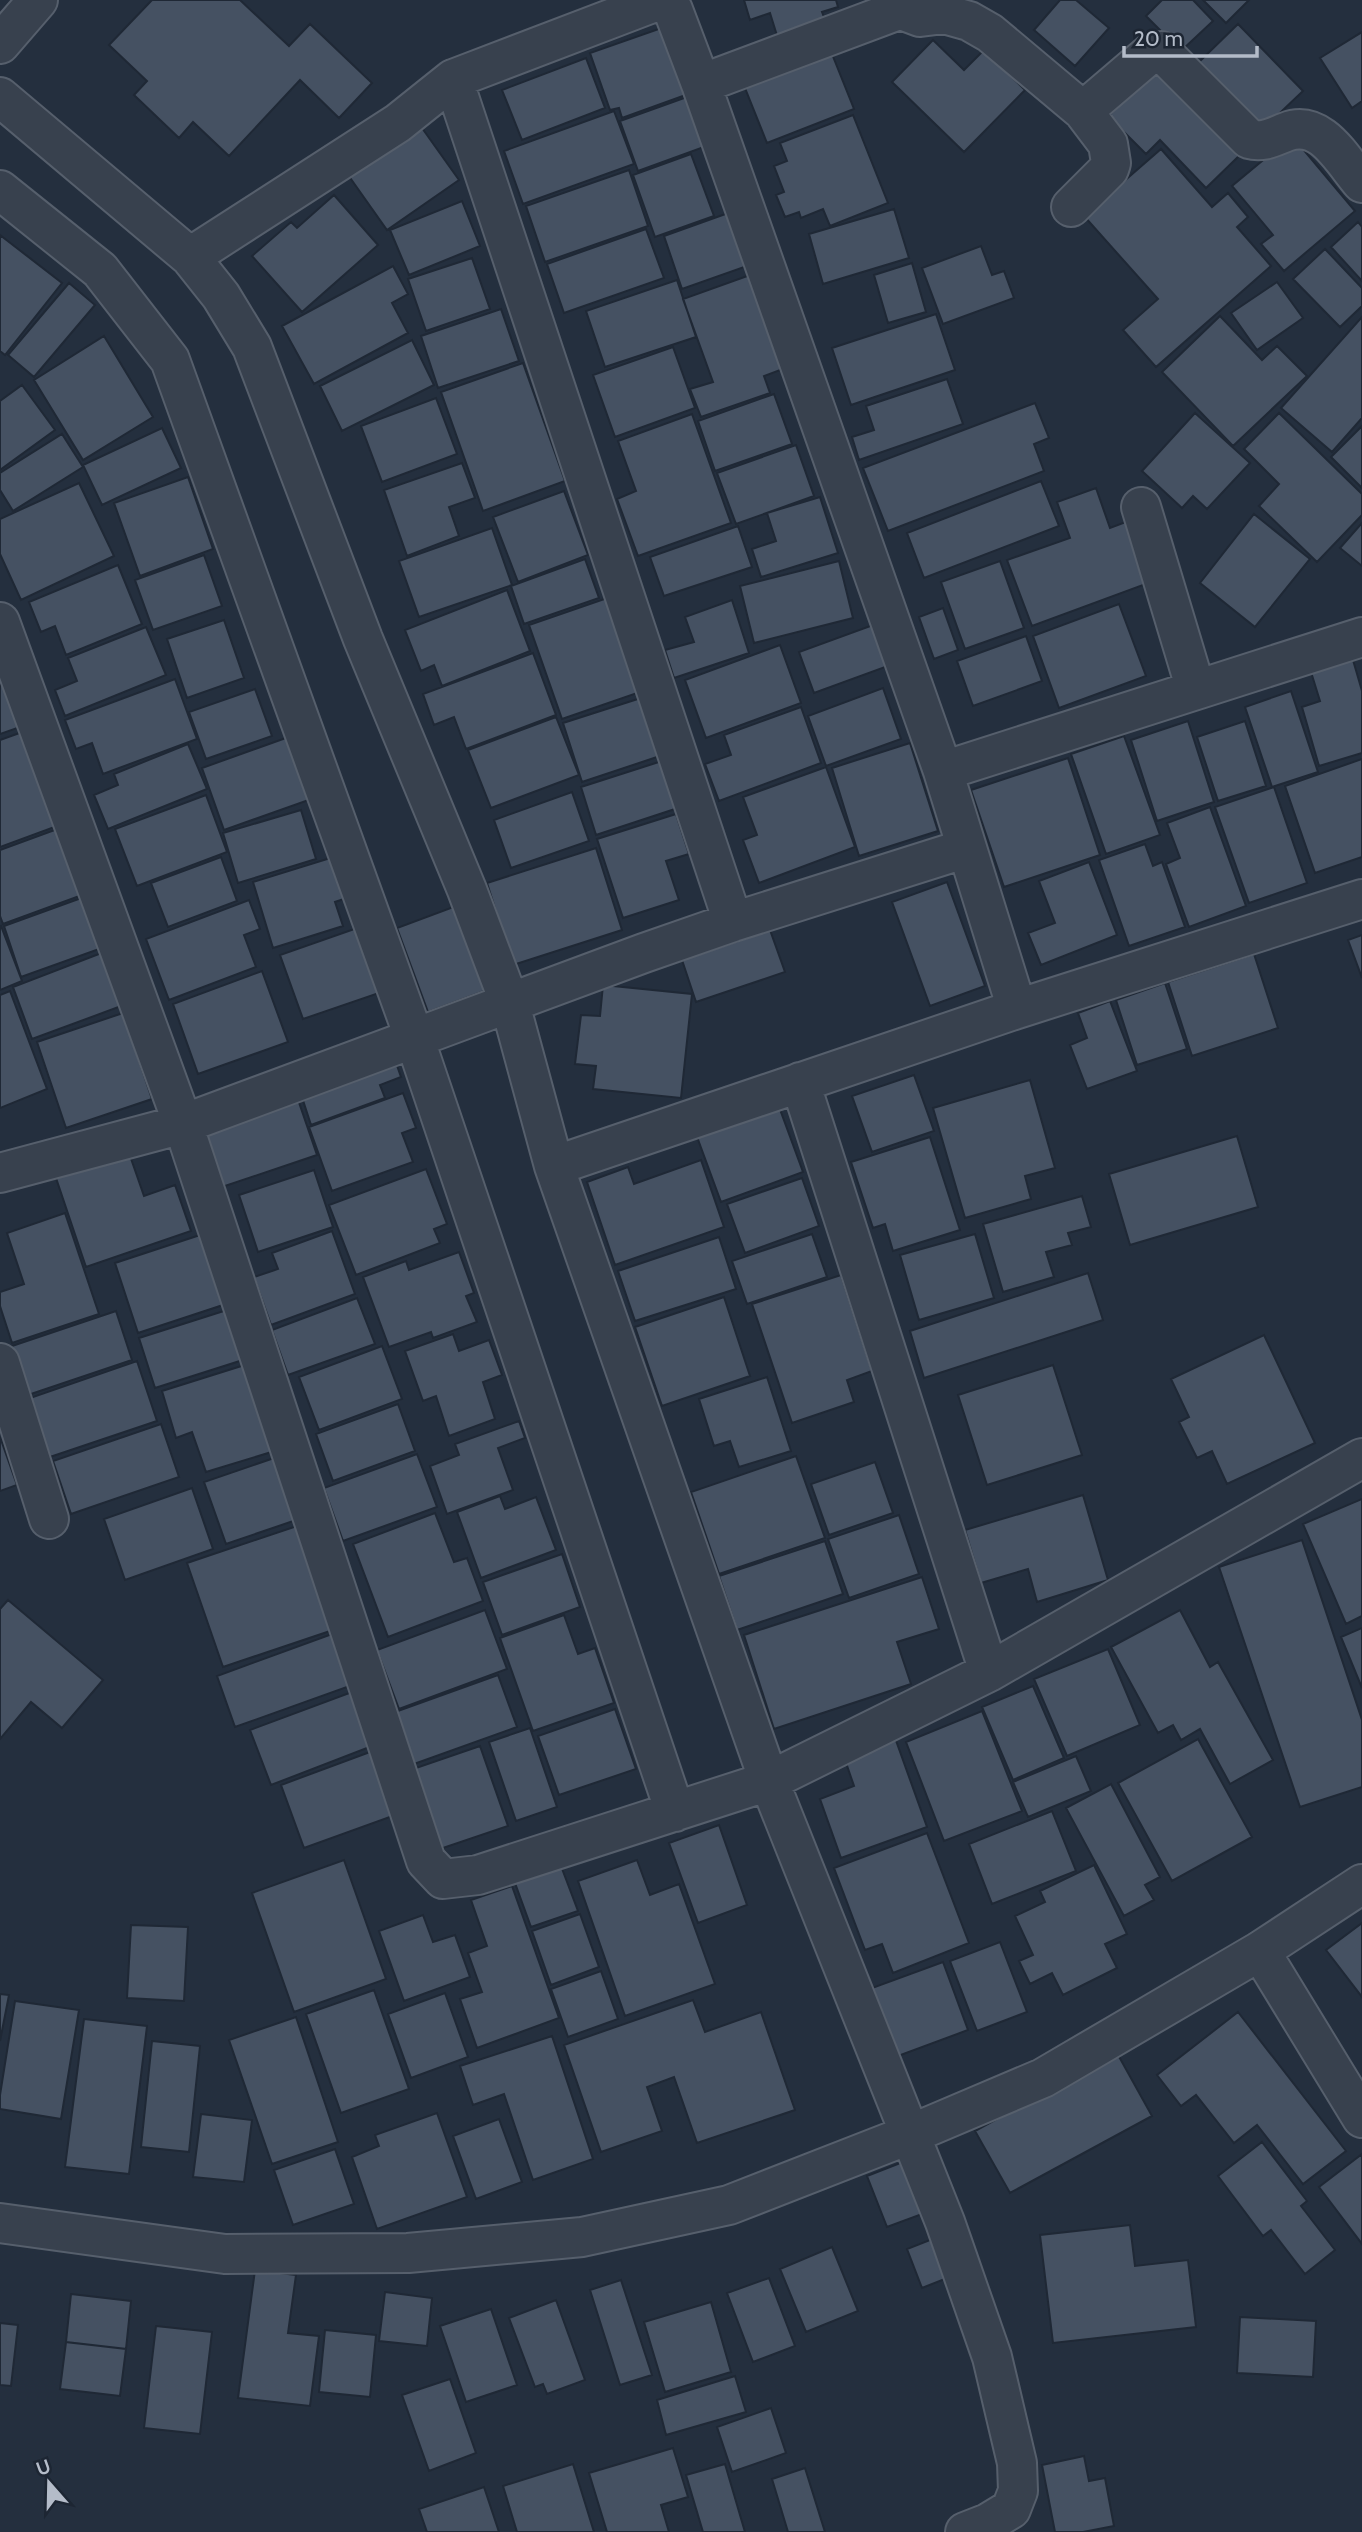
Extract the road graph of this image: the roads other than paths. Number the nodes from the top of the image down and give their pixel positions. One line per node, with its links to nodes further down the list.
1 (38, 0): 2 (street)
2 (0, 44)
3 (453, 79): 4 (street); 10 (street); 18 (street)
4 (701, 84): 6 (street); 15 (street)
5 (0, 97): 10 (street)
6 (1083, 111): 7 (street); 9 (street)
7 (1362, 183)
8 (0, 190): 21 (street)
9 (1071, 207)
10 (190, 257): 19 (street)
11 (1141, 507): 14 (street)
12 (0, 622): 23 (street)
13 (1362, 637): 14 (street)
14 (1196, 690): 15 (street)
15 (943, 771): 16 (street)
16 (967, 848): 18 (street); 20 (street)
17 (1362, 899): 20 (street)
18 (733, 922): 19 (street)
19 (510, 1004): 21 (street); 24 (street)
20 (1017, 1009): 22 (street)
21 (414, 1037): 23 (street); 31 (street)
22 (800, 1082): 24 (street); 29 (street)
23 (183, 1124): 25 (street); 31 (street)
24 (554, 1166): 30 (street)
25 (0, 1173)
26 (0, 1363): 28 (street)
27 (1362, 1458): 29 (street)
28 (49, 1519)
29 (989, 1672): 30 (street)
30 (769, 1781): 31 (street); 35 (street)
31 (675, 1812)
32 (1362, 1884): 33 (street)
33 (1260, 1951): 34 (street); 35 (street)
34 (1362, 2118)
35 (911, 2134): 36 (street); 37 (street)
36 (0, 2223)
37 (965, 2532)

